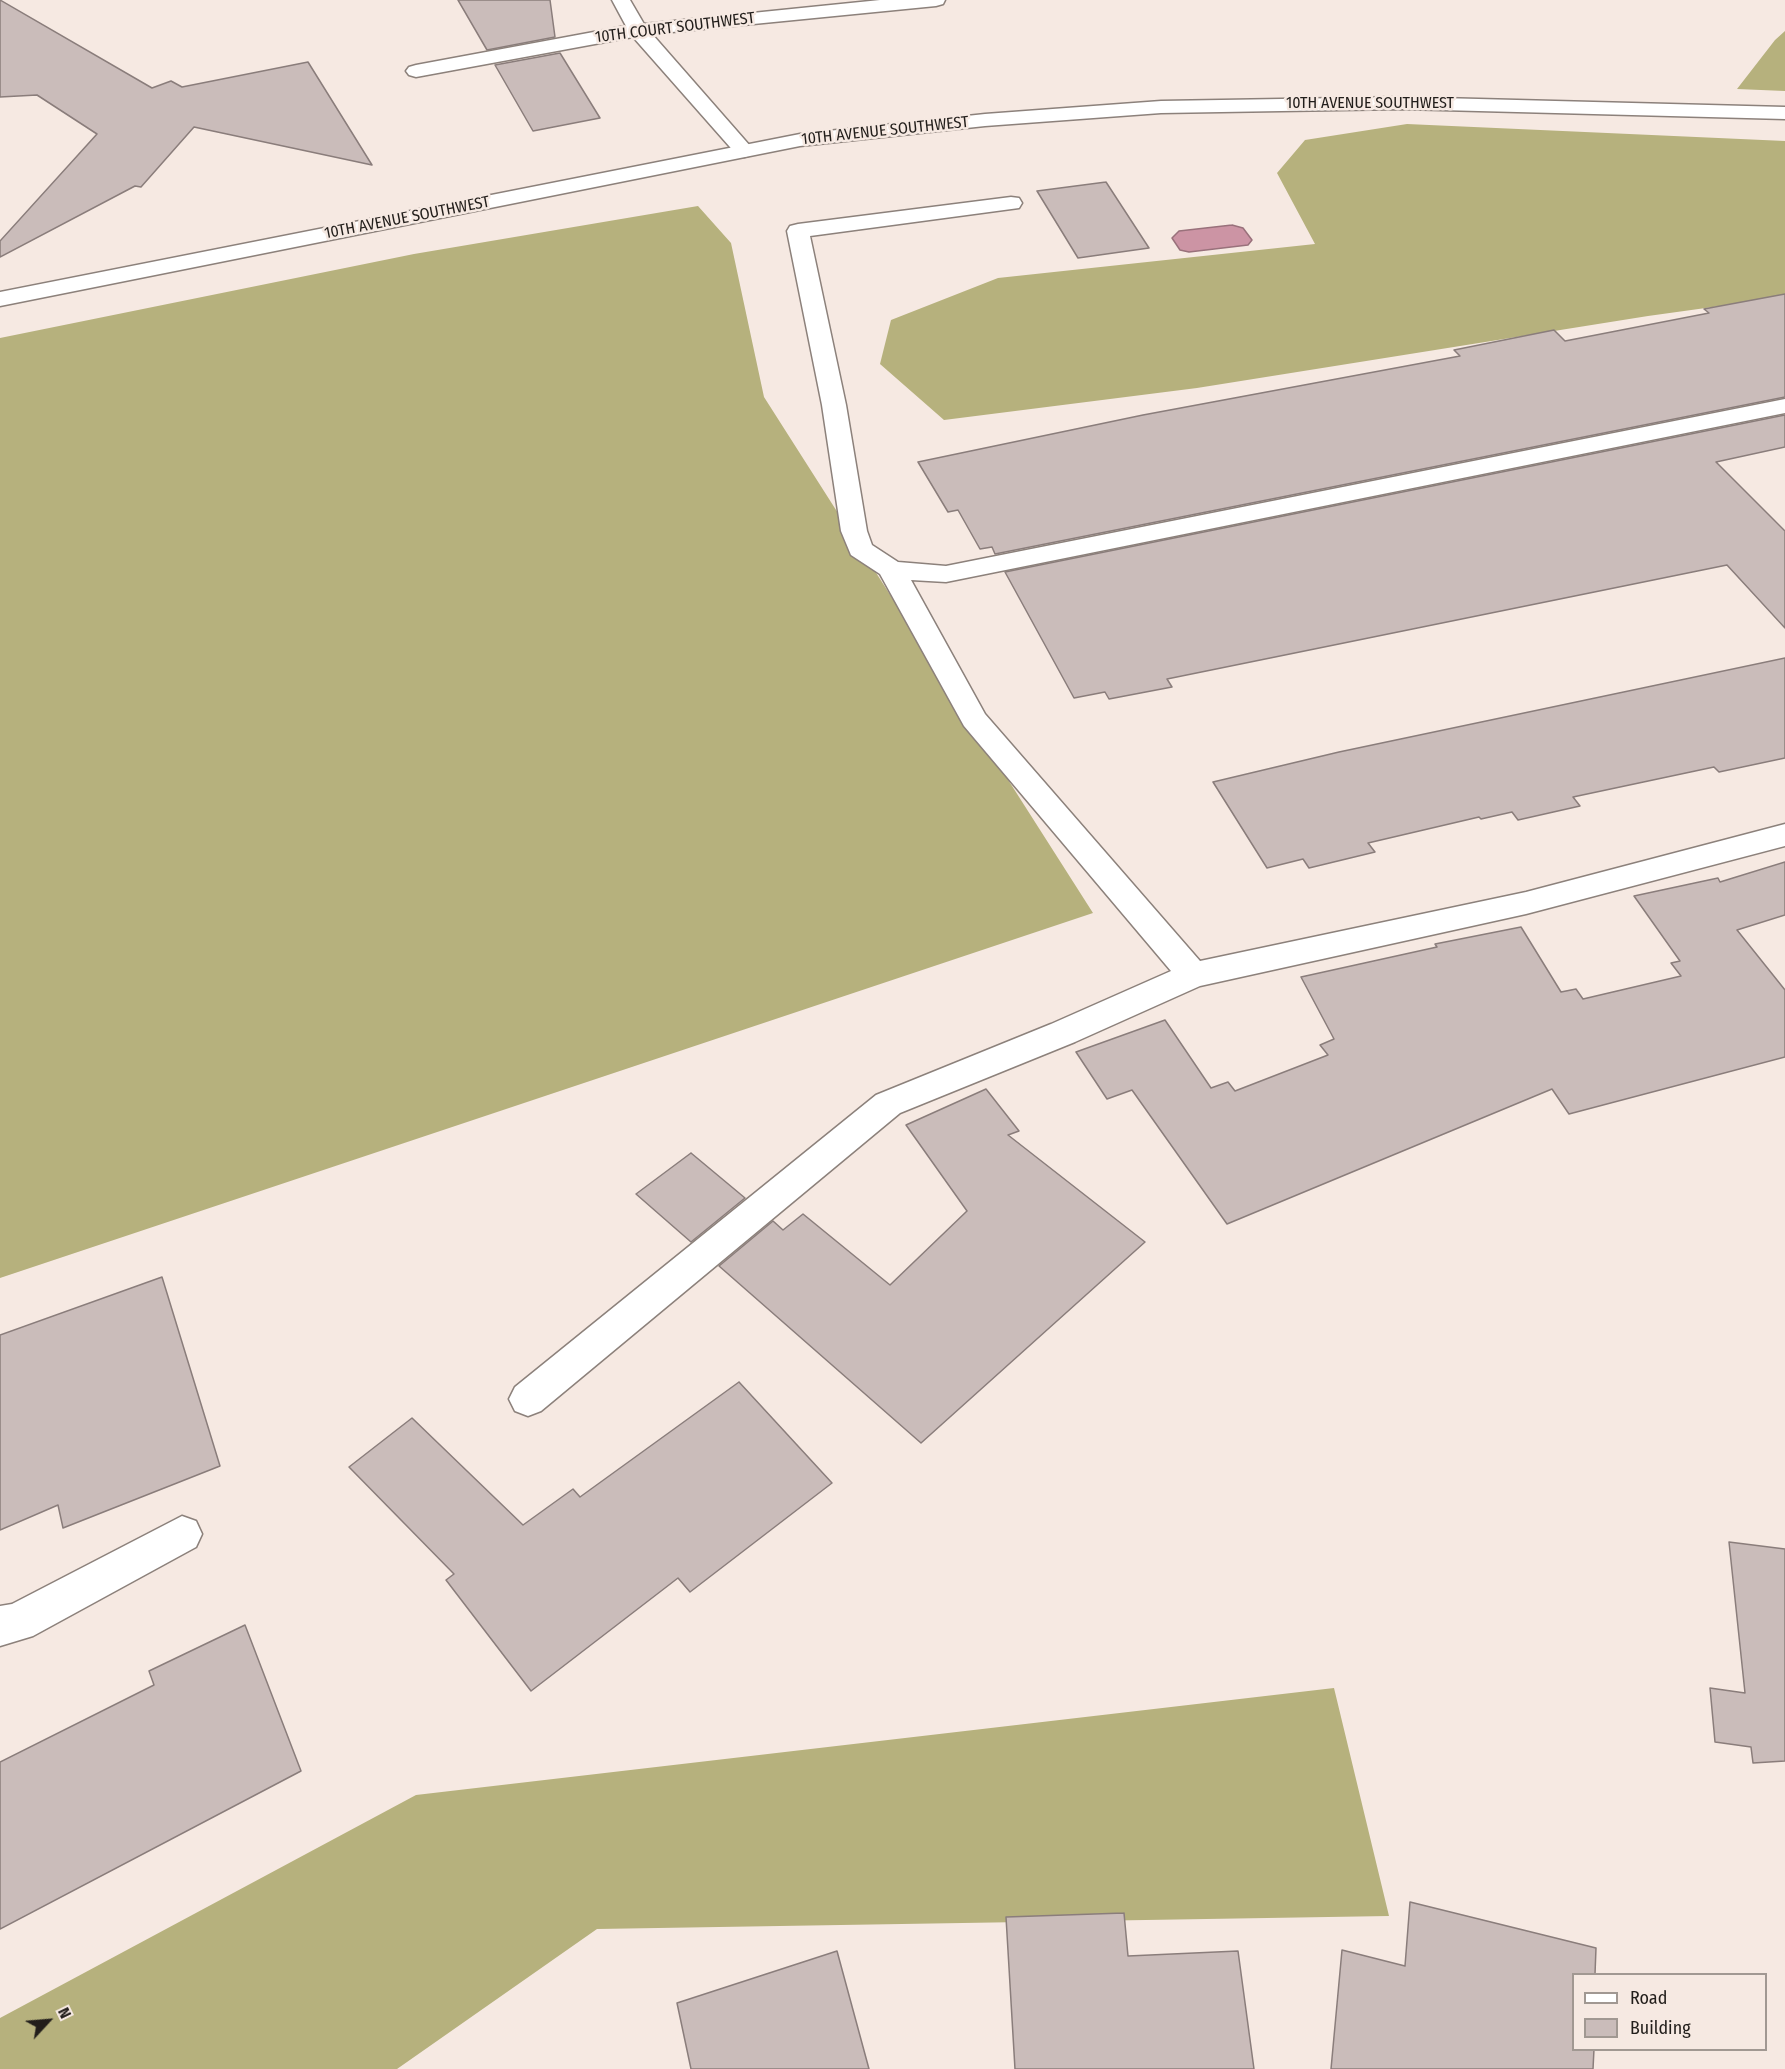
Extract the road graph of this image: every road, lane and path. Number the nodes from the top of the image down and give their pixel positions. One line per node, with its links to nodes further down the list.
1 (621, 0): 3 (street)
2 (936, 0): 3 (street, 10TH COURT SOUTHWEST)
3 (638, 30): 4 (street, 10TH COURT SOUTHWEST); 6 (street)
4 (416, 70)
5 (1785, 113): 6 (street, 10TH AVENUE SOUTHWEST)
6 (744, 151): 8 (street, 10TH AVENUE SOUTHWEST)
7 (1011, 203): 10 (street)
8 (0, 300)
9 (1785, 406): 10 (street)
10 (891, 569): 12 (street)
11 (1785, 835): 12 (street)
12 (1193, 975): 13 (street)
13 (528, 1399)
14 (182, 1534): 15 (street)
15 (0, 1626)

